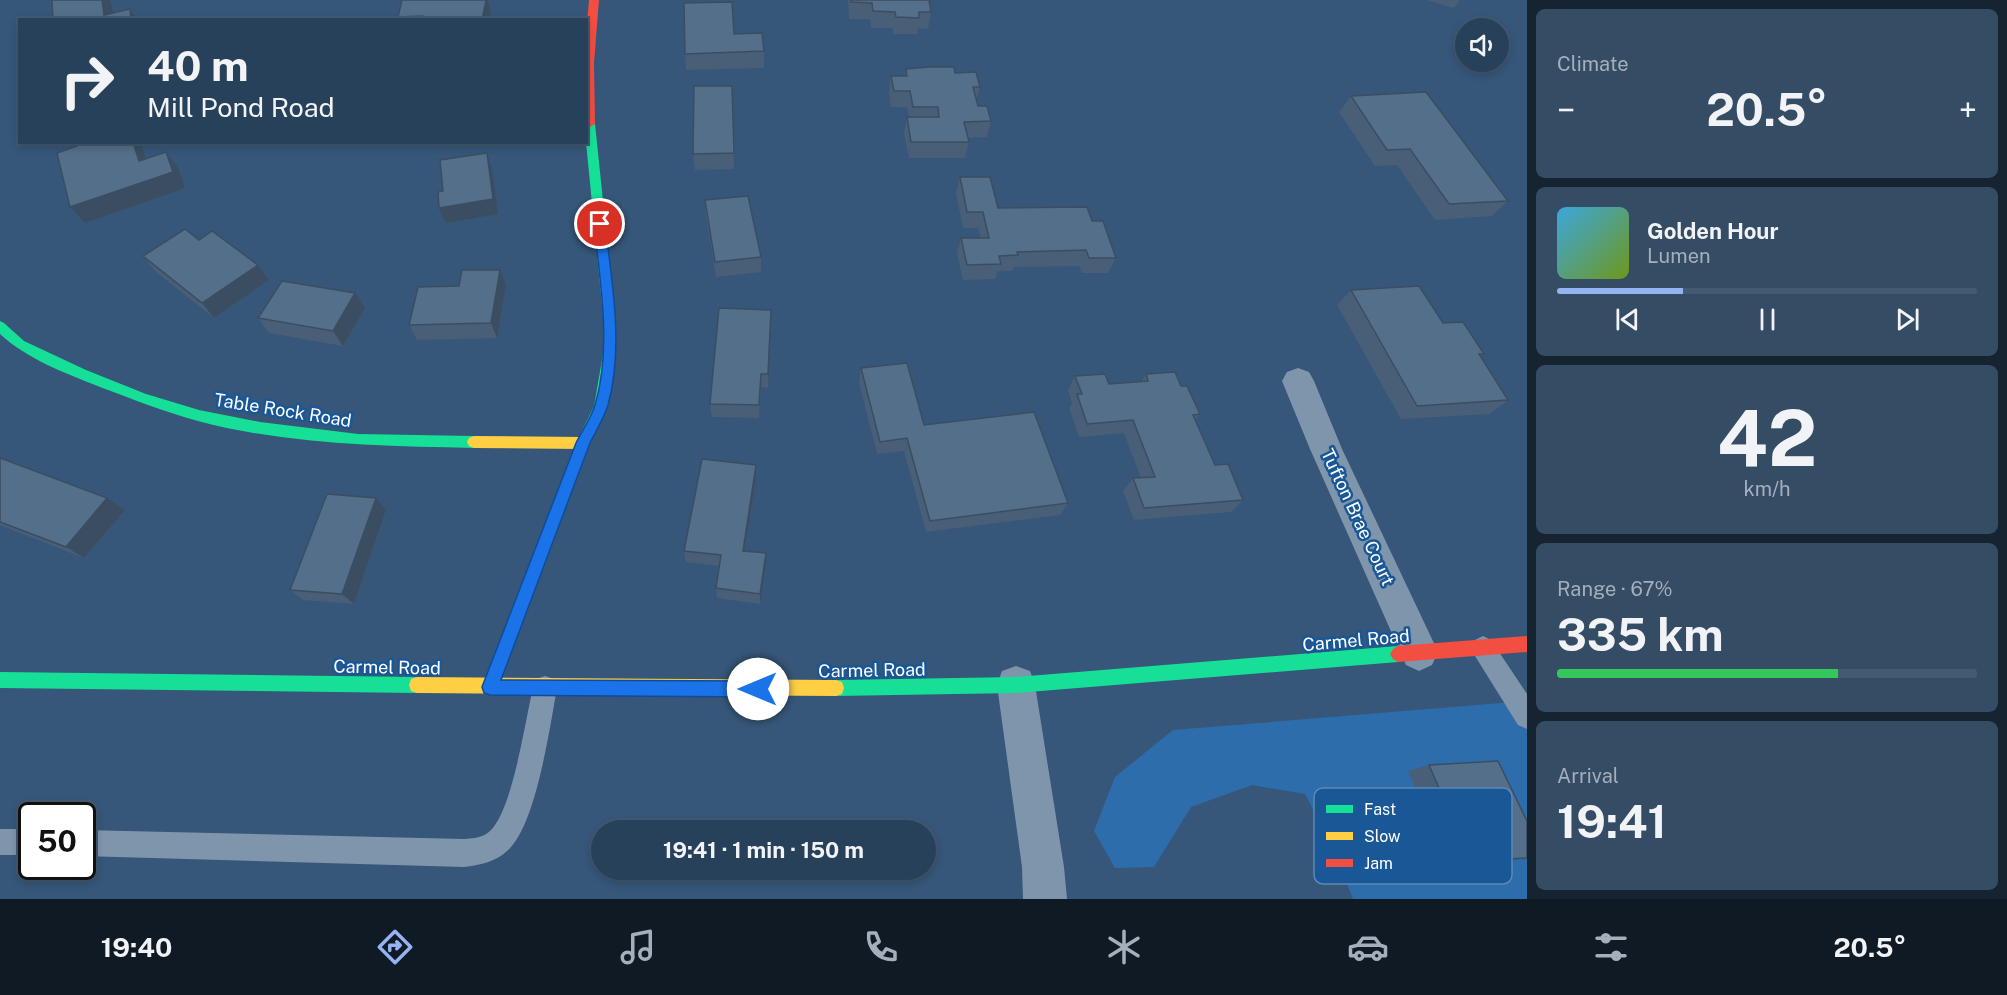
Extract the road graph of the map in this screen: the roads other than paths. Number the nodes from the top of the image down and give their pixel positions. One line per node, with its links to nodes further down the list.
1 (594, 0): 4 (street)
2 (0, 326): 4 (street, Table Rock Road)
3 (1298, 381): 7 (street, Tufton Brae Court)
4 (583, 443): 10 (street)
5 (1527, 644): 6 (street, Carmel Road)
6 (1484, 648): 7 (street, Carmel Road); 12 (lane)
7 (1419, 652): 9 (street, Carmel Road)
8 (0, 680): 10 (street, Carmel Road)
9 (1016, 685): 11 (street, Carmel Road); 16 (street)
10 (490, 687): 11 (street, Carmel Road)
11 (545, 687): 15 (lane)
12 (1527, 716)
13 (0, 842): 14 (lane)
14 (18, 842)
15 (96, 843)
16 (1045, 899)

